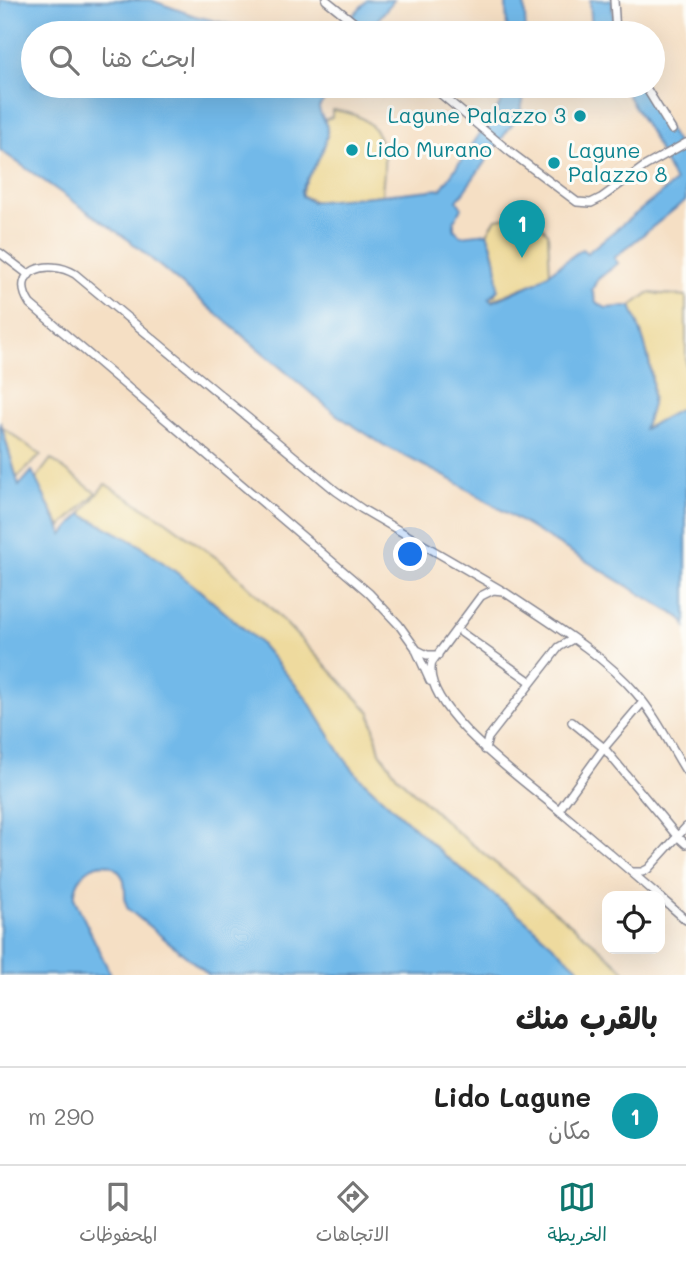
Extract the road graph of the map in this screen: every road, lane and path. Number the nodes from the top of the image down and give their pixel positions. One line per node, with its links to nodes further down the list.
1 (326, 0): 3 (street)
2 (614, 0): 4 (street)
3 (352, 21)
4 (615, 21)
5 (445, 98): 8 (street)
6 (652, 98): 7 (street)
7 (672, 131)
8 (686, 143)
9 (0, 253): 10 (street)
10 (29, 275): 11 (street); 16 (street)
11 (477, 574): 12 (street); 13 (street)
12 (503, 591): 13 (street); 15 (street)
13 (481, 596): 17 (street)
14 (462, 633): 18 (street)
15 (573, 639): 18 (street); 20 (street)
16 (414, 647): 17 (street); 19 (street)
17 (438, 654): 19 (street)
18 (531, 682): 23 (street)
19 (436, 691): 23 (street)
20 (643, 702): 22 (street); 24 (street)
21 (572, 722): 22 (street)
22 (604, 748): 25 (street); 27 (street)
23 (485, 750): 25 (street)
24 (686, 771)
25 (559, 810): 29 (street)
26 (686, 827): 27 (street)
27 (677, 836): 28 (street); 29 (street)
28 (686, 844)
29 (632, 872): 30 (street)
30 (653, 891)
31 (665, 902): 32 (street)
32 (686, 920)

